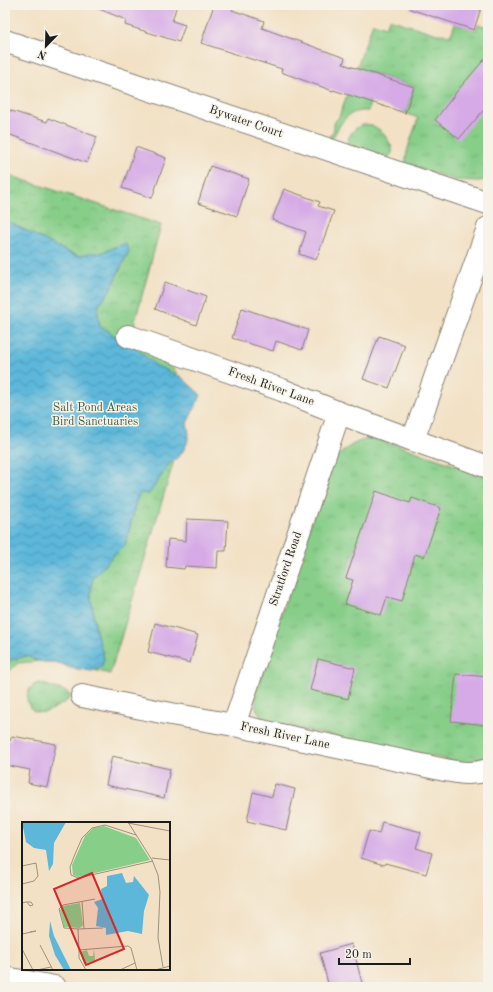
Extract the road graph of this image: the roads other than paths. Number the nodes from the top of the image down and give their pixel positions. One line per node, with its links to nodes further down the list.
1 (5, 41): 2 (street, Bywater Court)
2 (488, 203)
3 (488, 228): 6 (street)
4 (128, 336): 5 (street, Fresh River Lane)
5 (340, 413): 6 (street, Fresh River Lane); 9 (street, Stratford Road)
6 (413, 440): 7 (street, Fresh River Lane)
7 (488, 467)
8 (82, 696): 9 (street, Fresh River Lane)
9 (234, 725): 10 (street, Fresh River Lane)
10 (488, 770)
11 (5, 978): 12 (street)
12 (55, 987)

